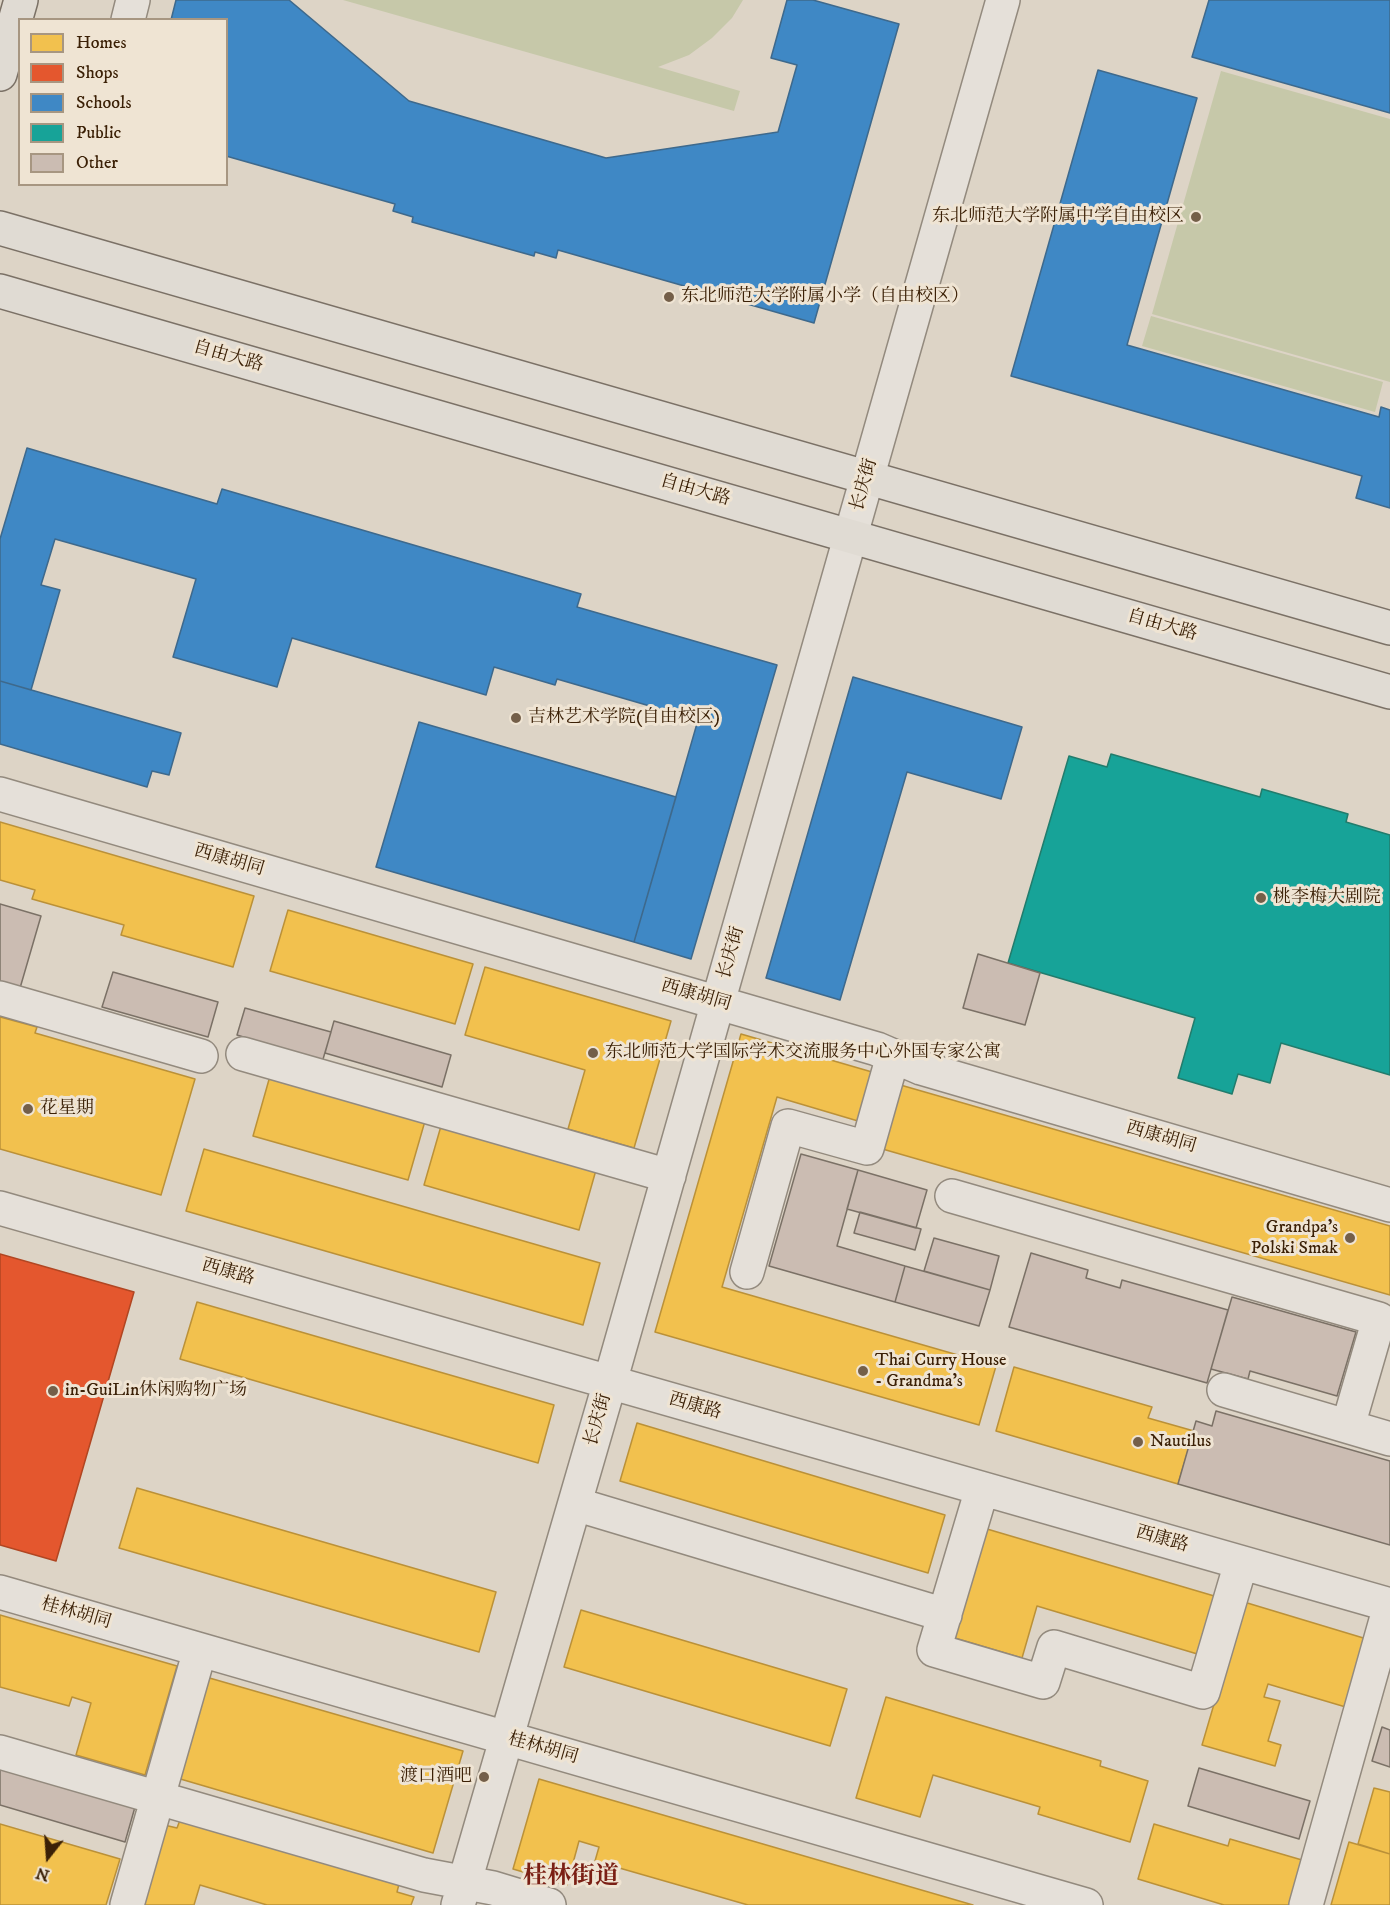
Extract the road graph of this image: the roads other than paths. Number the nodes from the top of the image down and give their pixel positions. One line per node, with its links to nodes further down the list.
1 (21, 0): 5 (main road)
2 (133, 0): 4 (street)
3 (1003, 0): 8 (street, 长庆街)
4 (128, 18)
5 (0, 74)
6 (0, 228): 8 (main road)
7 (0, 291): 9 (main road, 自由大路)
8 (867, 478): 9 (street, 长庆街); 10 (main road)
9 (850, 536): 11 (main road, 自由大路); 14 (street, 长庆街)
10 (1390, 628)
11 (1390, 692)
12 (0, 794): 14 (street, 西康胡同)
13 (0, 998): 16 (street)
14 (718, 1003): 17 (street, 西康胡同); 18 (street, 长庆街)
15 (243, 1054): 18 (street)
16 (201, 1056)
17 (893, 1056): 20 (street, 西康胡同); 22 (street)
18 (669, 1176): 23 (street, 长庆街)
19 (952, 1196): 25 (street)
20 (1390, 1205)
21 (0, 1208): 23 (street, 西康路)
22 (747, 1272)
23 (610, 1382): 27 (street, 西康路); 28 (street, 长庆街)
24 (1224, 1390): 25 (street)
25 (1348, 1426): 26 (street)
26 (1390, 1439)
27 (982, 1489): 29 (street, 西康路); 32 (street)
28 (575, 1504): 32 (street); 34 (street, 长庆街)
29 (1241, 1563): 31 (street, 西康路); 32 (street)
30 (0, 1592): 33 (street, 桂林胡同)
31 (1390, 1606): 41 (street)
32 (945, 1615)
33 (200, 1650): 34 (street, 桂林胡同); 36 (street)
34 (507, 1738): 37 (street, 长庆街); 40 (street, 桂林胡同)
35 (0, 1752): 36 (street)
36 (157, 1798): 37 (street); 38 (street)
37 (462, 1894): 39 (street)
38 (127, 1905)
39 (549, 1905)
40 (1086, 1905)
41 (1306, 1905)

